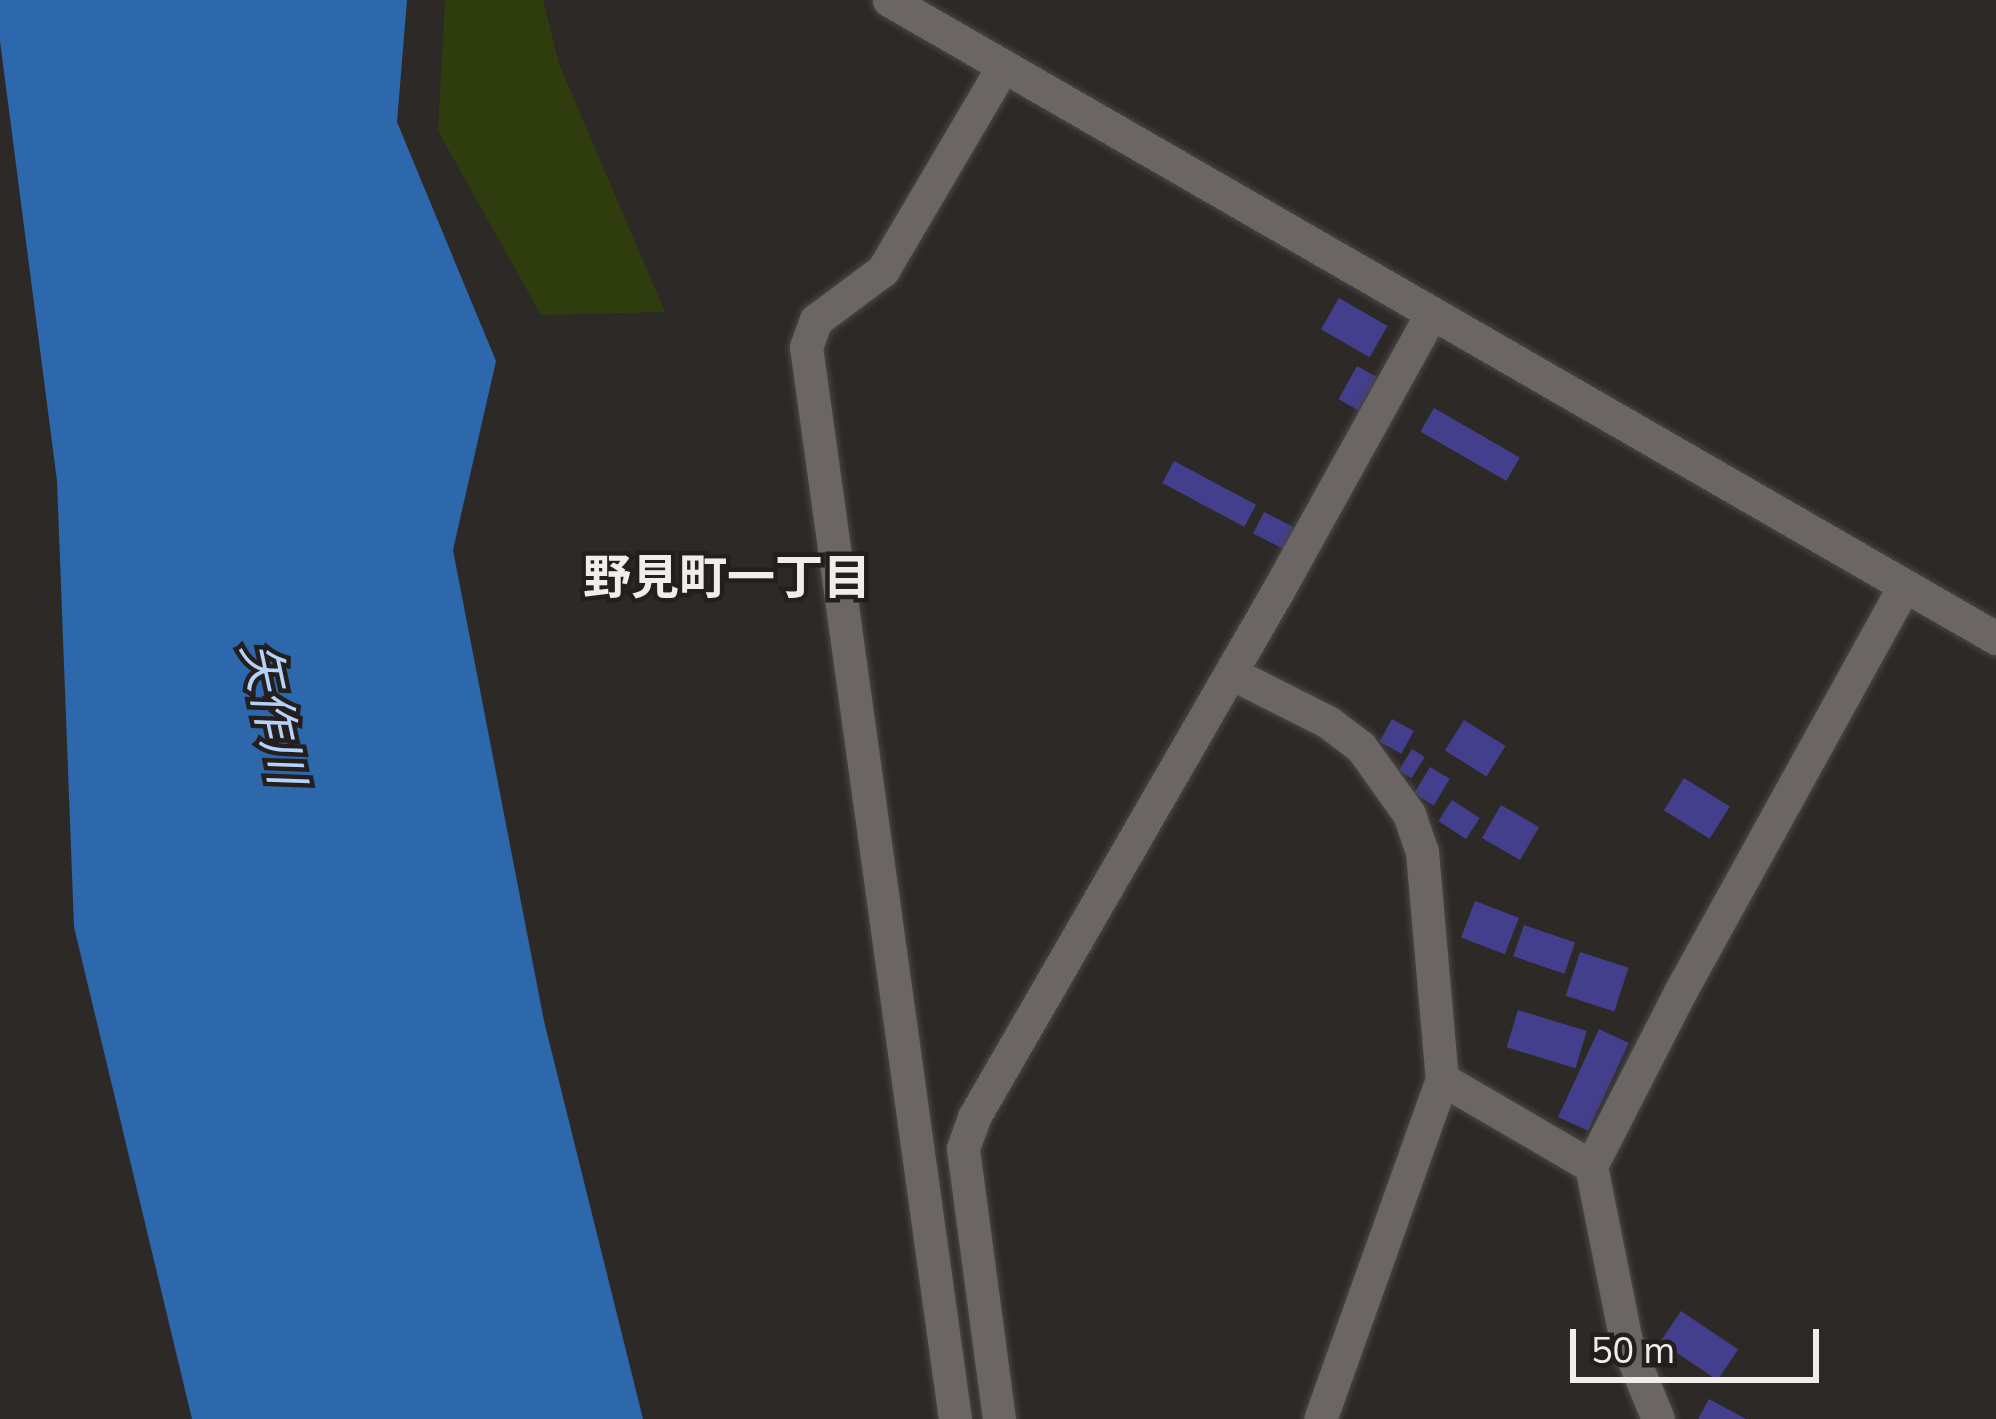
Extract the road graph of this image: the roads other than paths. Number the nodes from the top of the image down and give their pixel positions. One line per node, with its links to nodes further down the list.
1 (889, 0): 2 (street)
2 (1003, 66): 3 (street); 9 (street)
3 (1431, 314): 4 (street); 6 (street)
4 (1904, 587): 5 (street); 8 (street)
5 (1996, 638)
6 (1231, 673): 7 (street); 10 (street)
7 (1442, 1079): 8 (street); 11 (street)
8 (1591, 1166): 12 (street)
9 (955, 1419)
10 (999, 1419)
11 (1320, 1419)
12 (1658, 1419)

